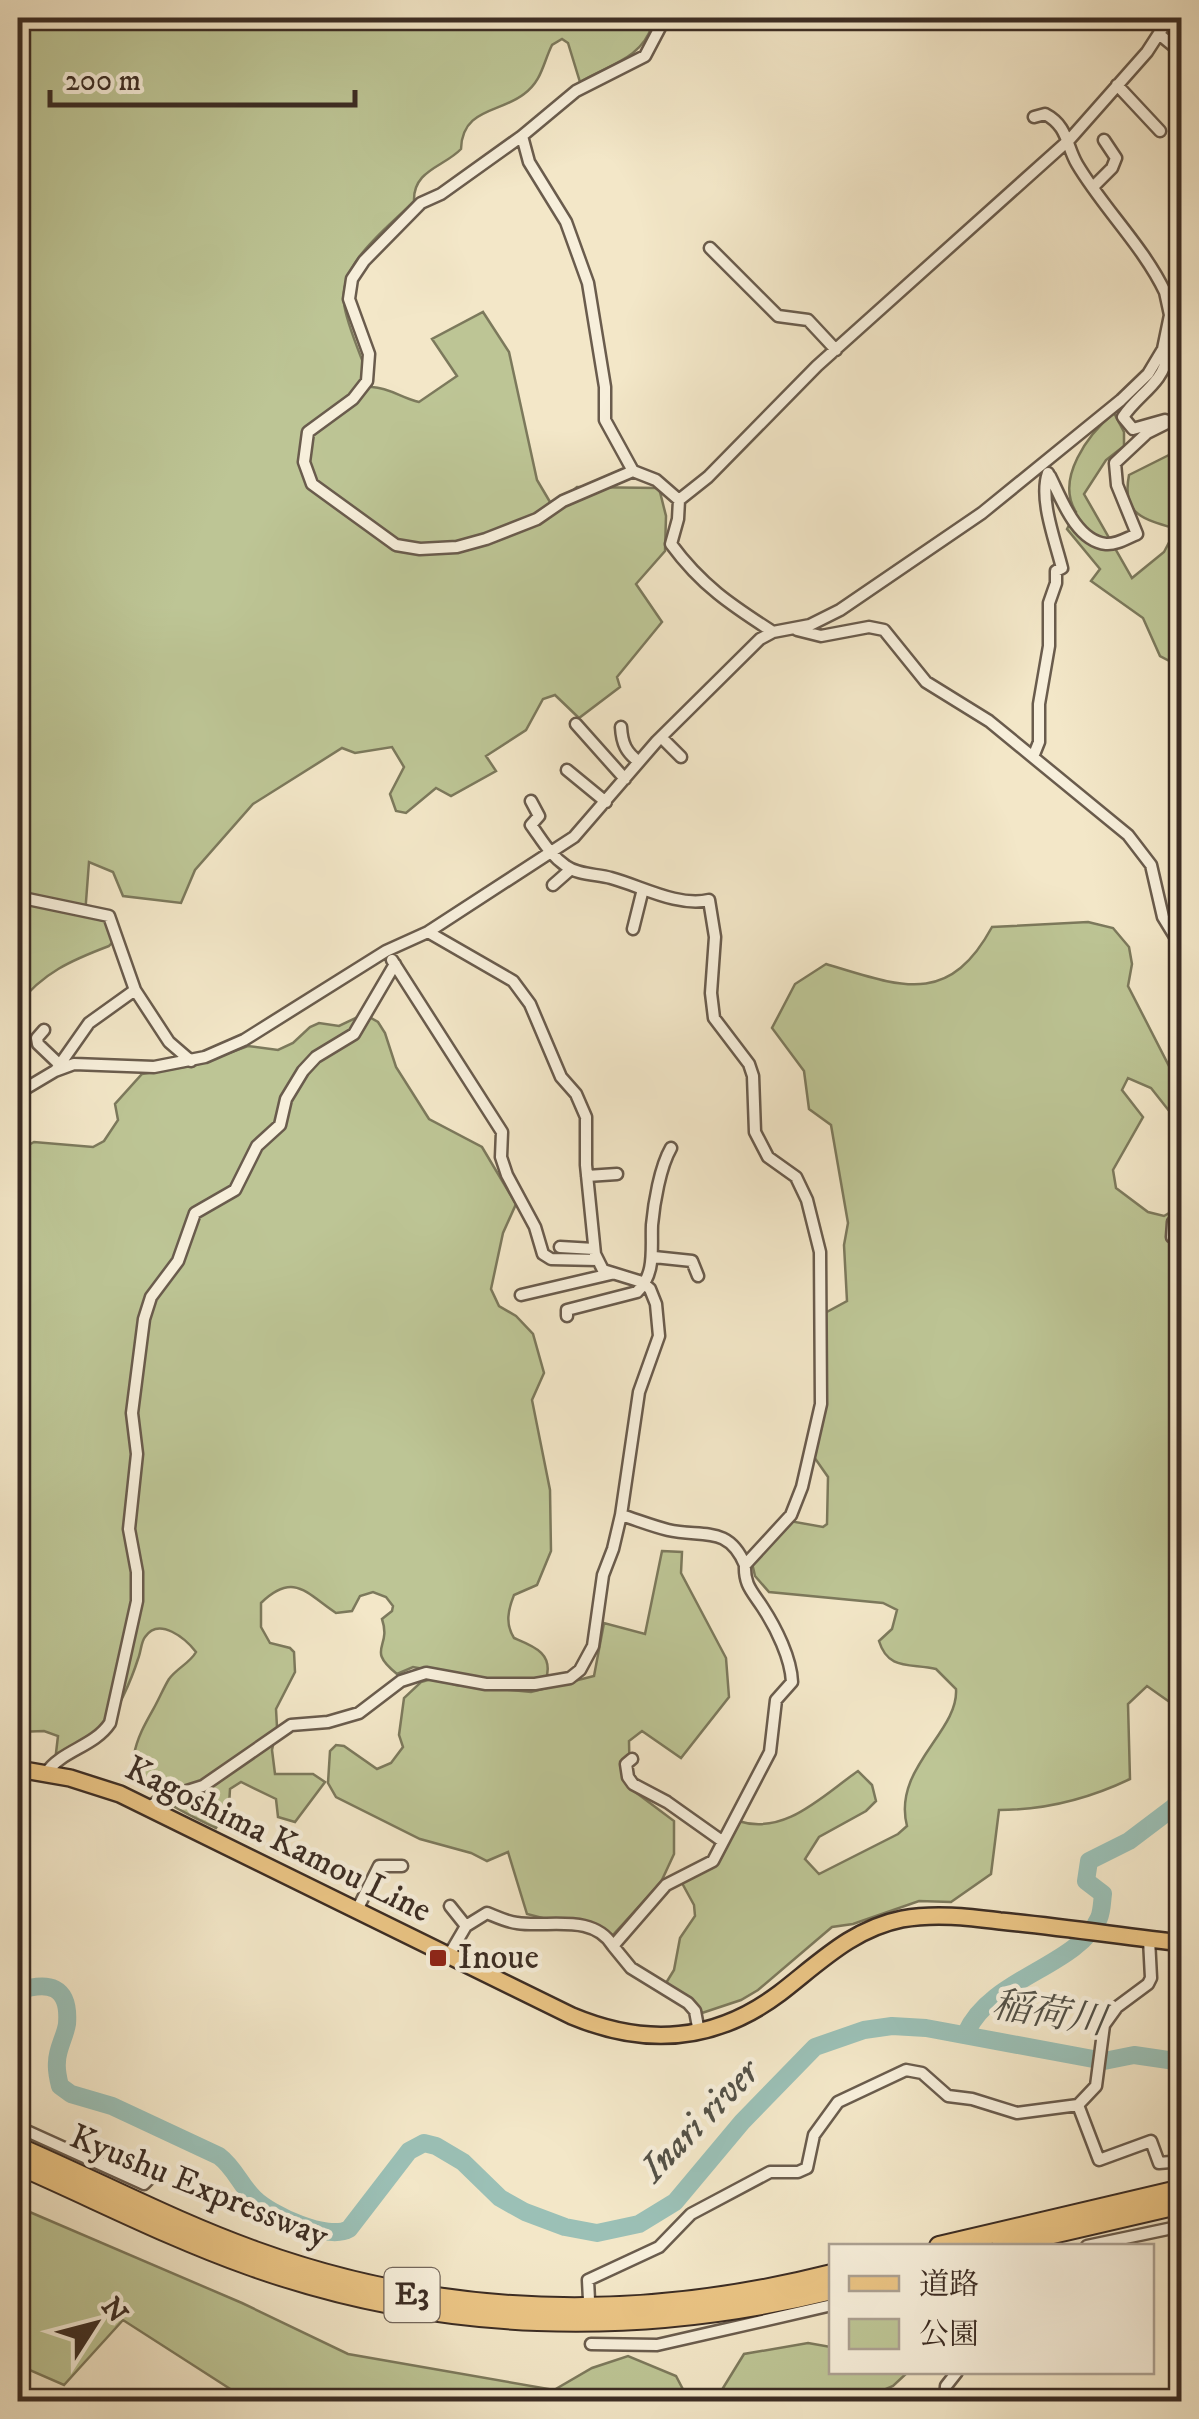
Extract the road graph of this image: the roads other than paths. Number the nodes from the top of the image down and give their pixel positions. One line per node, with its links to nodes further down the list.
1 (665, 18): 8 (street)
2 (1169, 18): 3 (street)
3 (1160, 34): 4 (street); 5 (street)
4 (1182, 53)
5 (1116, 85): 7 (street); 9 (street)
6 (1034, 117): 9 (street)
7 (1160, 132)
8 (522, 136): 16 (street); 16 (street)
9 (1070, 139): 11 (street); 14 (street)
10 (1104, 140): 11 (street)
11 (1093, 187): 13 (street)
12 (710, 248): 14 (street)
13 (1162, 349): 15 (street); 17 (street)
14 (836, 350): 18 (street)
15 (1042, 464): 17 (street); 19 (street)
16 (633, 472): 18 (street)
17 (1050, 476): 25 (street)
18 (678, 500): 20 (street)
19 (793, 629): 20 (street); 25 (street)
20 (774, 632): 23 (street)
21 (576, 724): 28 (street)
22 (622, 727): 26 (street)
23 (660, 737): 24 (street); 26 (street)
24 (680, 757)
25 (1033, 757): 38 (street)
26 (639, 762): 28 (street)
27 (567, 770): 30 (street)
28 (626, 779): 30 (street)
29 (530, 801): 31 (street)
30 (606, 802): 31 (street)
31 (551, 854): 32 (street); 37 (street)
32 (570, 870): 33 (street); 34 (street)
33 (553, 885)
34 (644, 889): 36 (street); 60 (street)
35 (18, 897): 41 (street)
36 (632, 929)
37 (428, 932): 39 (street); 48 (street)
38 (1182, 948)
39 (386, 951): 40 (street); 43 (street)
40 (394, 964): 52 (street); 63 (street)
41 (135, 990): 43 (street); 44 (street)
42 (44, 1030): 44 (street)
43 (190, 1062): 44 (street)
44 (57, 1068): 45 (street)
45 (18, 1094)
46 (672, 1148): 53 (street)
47 (617, 1174): 48 (street)
48 (587, 1176): 52 (street)
49 (1182, 1214): 50 (street)
50 (1172, 1237)
51 (560, 1247): 52 (street)
52 (596, 1254): 54 (street)
53 (654, 1257): 55 (street); 56 (street)
54 (612, 1274): 56 (street); 57 (street)
55 (698, 1276)
56 (645, 1284): 58 (street); 59 (street)
57 (521, 1295)
58 (567, 1316)
59 (621, 1514): 60 (street); 64 (street)
60 (745, 1565): 65 (street)
61 (632, 1760): 65 (street)
62 (18, 1769): 63 (main road, Kagoshima Kamou Line)
63 (46, 1773): 64 (main road, Kagoshima Kamou Line)
64 (150, 1808): 68 (main road, Kagoshima Kamou Line)
65 (722, 1840): 72 (street)
66 (402, 1866): 68 (street)
67 (450, 1906): 69 (street)
68 (357, 1910): 73 (main road, Kagoshima Kamou Line)
69 (466, 1926): 72 (street); 73 (street)
70 (1149, 1939): 71 (main road, Kagoshima Kamou Line); 74 (main road, Kagoshima Kamou Line); 75 (street)
71 (1182, 1943)
72 (613, 1946): 74 (street)
73 (449, 1955): 74 (main road, Kagoshima Kamou Line)
74 (699, 2032)
75 (1078, 2105): 78 (street); 89 (street)
76 (18, 2127): 79 (street)
77 (18, 2147): 87 (highway, Kyushu Expressway / E3)
78 (1182, 2161)
79 (104, 2164)
80 (18, 2165): 88 (highway, Kyushu Expressway / E3)
81 (1182, 2190): 84 (highway)
82 (1182, 2204): 85 (highway)
83 (1182, 2226): 86 (street)
84 (949, 2244)
85 (1010, 2244)
86 (1097, 2244)
87 (829, 2275)
88 (829, 2291)
89 (590, 2300)
90 (829, 2306): 91 (street)
91 (591, 2344)
92 (955, 2374): 93 (street)
93 (945, 2402)

